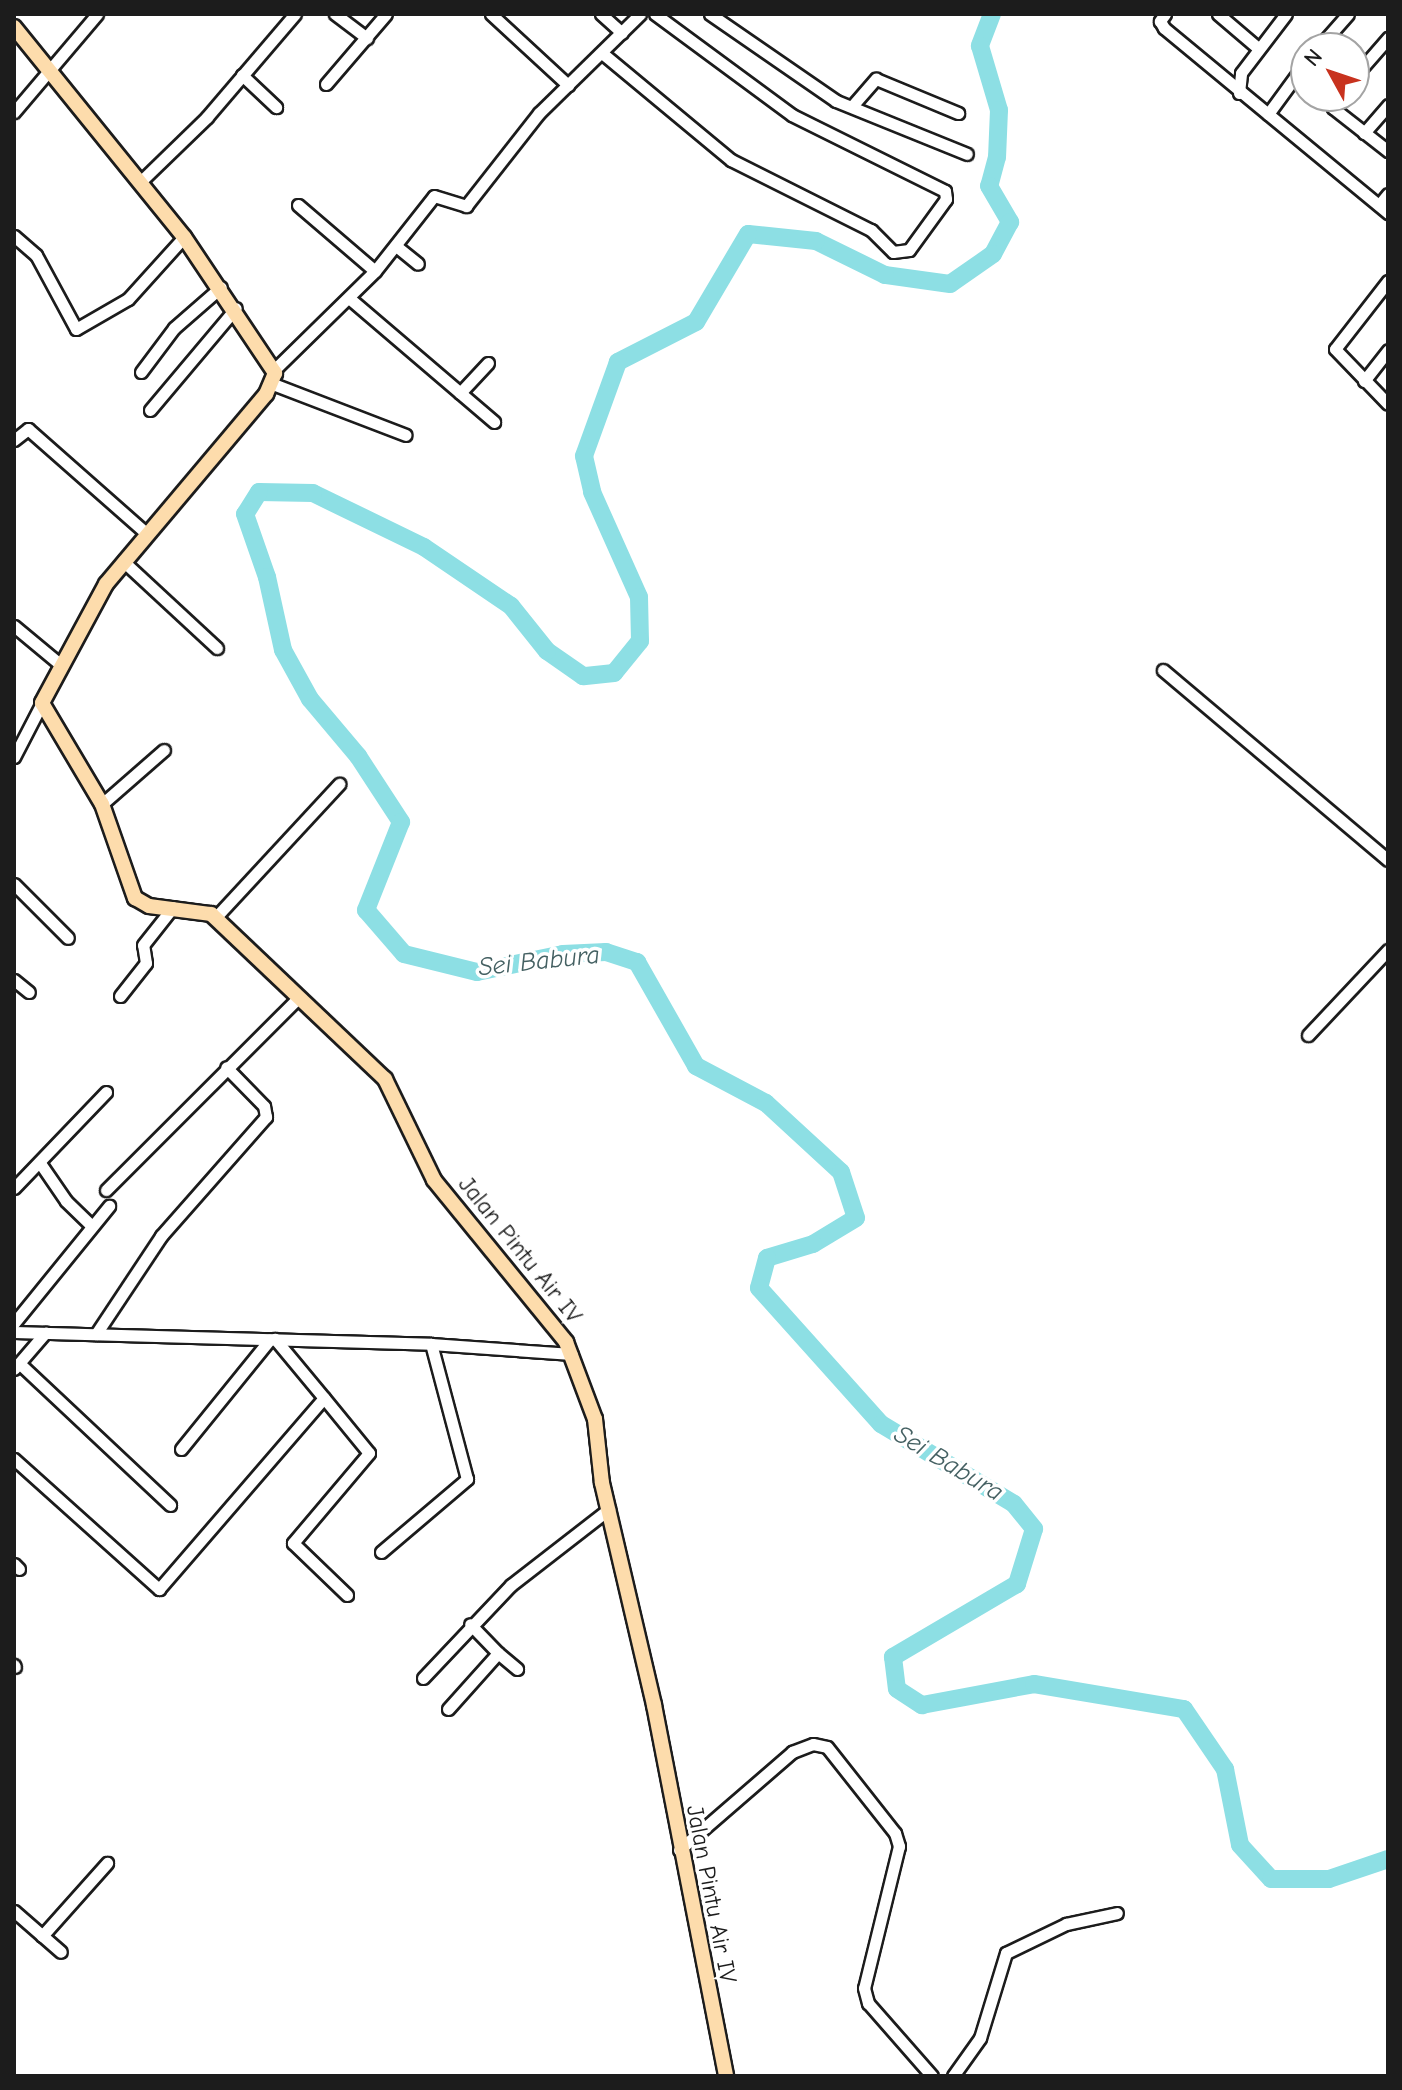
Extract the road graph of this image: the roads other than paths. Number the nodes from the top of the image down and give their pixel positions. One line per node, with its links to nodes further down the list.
1 (97, 14): 22 (street)
2 (295, 14): 23 (street)
3 (335, 14): 17 (street)
4 (386, 14): 17 (street)
5 (491, 14): 26 (street)
6 (601, 14): 15 (street)
7 (640, 14): 15 (street)
8 (655, 14): 20 (street)
9 (710, 14): 28 (street)
10 (1165, 14): 27 (street)
11 (1218, 14): 19 (street)
12 (1286, 14): 19 (street)
13 (1348, 14): 14 (street)
14 (1332, 32)
15 (622, 33): 20 (street)
16 (17, 36): 22 (main road)
17 (367, 38): 24 (street)
18 (1388, 38): 21 (street)
19 (1258, 48): 27 (street)
20 (602, 53): 26 (street)
21 (1370, 59)
22 (50, 69): 31 (street); 38 (main road)
23 (242, 75): 30 (street); 38 (street)
24 (326, 84)
25 (1290, 84): 34 (street)
26 (568, 85): 44 (street)
27 (1239, 93): 34 (street)
28 (853, 105): 33 (street); 37 (street)
29 (1388, 105): 35 (street)
30 (276, 107)
31 (14, 112)
32 (1338, 112): 35 (street)
33 (958, 113)
34 (1268, 114): 41 (street)
35 (1364, 133): 36 (street)
36 (1388, 151)
37 (967, 154)
38 (140, 182): 43 (main road)
39 (1388, 194): 41 (street)
40 (298, 205): 46 (street)
41 (1384, 209)
42 (14, 236): 43 (street)
43 (184, 237): 48 (main road)
44 (396, 246): 45 (street); 46 (street)
45 (418, 264)
46 (375, 271): 49 (street)
47 (1388, 281): 55 (street)
48 (221, 287): 50 (main road); 53 (street)
49 (349, 298): 54 (street); 56 (street)
50 (236, 308): 54 (main road); 58 (street)
51 (1388, 350): 55 (street)
52 (488, 363): 56 (street)
53 (141, 372)
54 (274, 377): 60 (street); 62 (main road)
55 (1364, 381): 57 (street)
56 (460, 393): 59 (street)
57 (1388, 404)
58 (150, 410)
59 (494, 422)
60 (406, 435)
61 (14, 440): 62 (street)
62 (146, 533): 63 (main road)
63 (123, 561): 65 (street); 66 (main road)
64 (14, 626): 66 (street)
65 (217, 648)
66 (61, 665): 68 (main road)
67 (1163, 670): 73 (street)
68 (42, 703): 70 (street); 72 (main road, Jalan Pintu Air IV)
69 (164, 750): 72 (street)
70 (14, 757)
71 (339, 784): 76 (street)
72 (102, 804): 75 (main road, Jalan Pintu Air IV)
73 (1388, 860)
74 (14, 884): 77 (street)
75 (173, 907): 76 (main road, Jalan Pintu Air IV); 81 (street)
76 (215, 918): 82 (main road, Jalan Pintu Air IV)
77 (68, 938)
78 (1388, 950): 83 (street)
79 (14, 980): 80 (street)
80 (29, 992)
81 (120, 996)
82 (299, 997): 84 (street); 97 (main road, Jalan Pintu Air IV)
83 (1308, 1035)
84 (226, 1067): 88 (street); 94 (street)
85 (106, 1092): 86 (street)
86 (40, 1163): 87 (street); 90 (street)
87 (14, 1188)
88 (106, 1190)
89 (109, 1206): 90 (street)
90 (90, 1224): 91 (street)
91 (14, 1323)
92 (14, 1332): 93 (street)
93 (45, 1333): 94 (street); 98 (street)
94 (96, 1334): 95 (street)
95 (273, 1339): 96 (street); 99 (street); 100 (street)
96 (431, 1344): 97 (street); 104 (street)
97 (572, 1354): 103 (main road, Jalan Pintu Air IV)
98 (17, 1366): 102 (street)
99 (324, 1398): 101 (street); 105 (street)
100 (181, 1449)
101 (14, 1459)
102 (170, 1505)
103 (609, 1509): 106 (street); 111 (main road, Jalan Pintu Air IV)
104 (381, 1552)
105 (347, 1595)
106 (470, 1624): 107 (street); 109 (street)
107 (498, 1653): 108 (street); 110 (street)
108 (517, 1669)
109 (423, 1678)
110 (448, 1709)
111 (679, 1851): 117 (main road, Jalan Pintu Air IV); 118 (street)
112 (107, 1863): 115 (street)
113 (14, 1911): 115 (street)
114 (1117, 1913): 119 (street)
115 (42, 1936): 116 (street)
116 (61, 1952)
117 (726, 2076)
118 (932, 2076)
119 (953, 2076)

